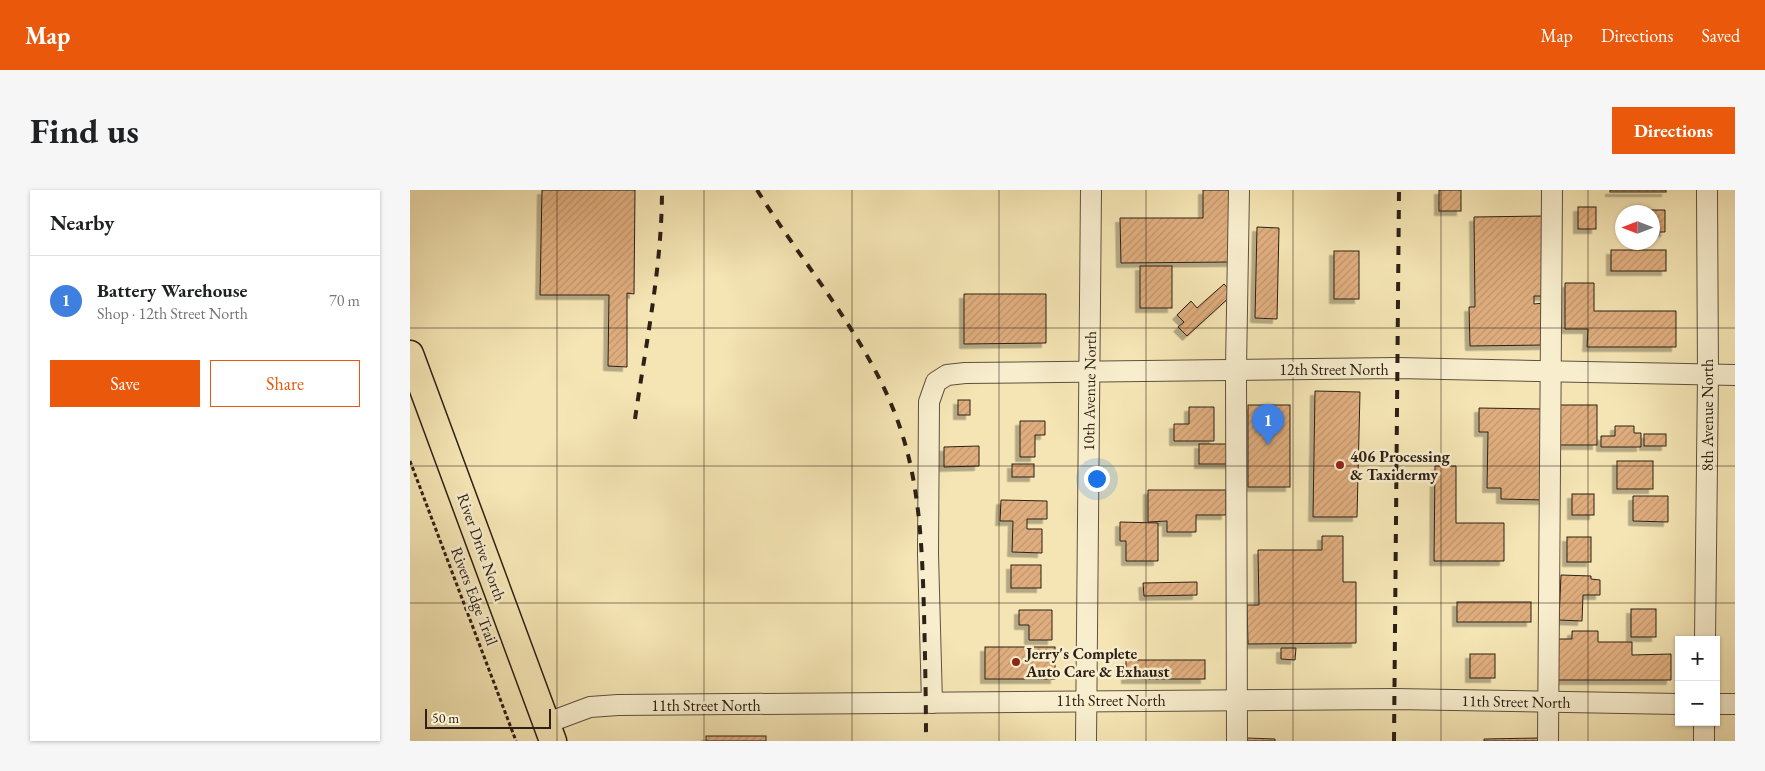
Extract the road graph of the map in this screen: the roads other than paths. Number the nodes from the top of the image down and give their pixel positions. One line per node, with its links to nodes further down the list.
1 (1091, 190): 7 (street, 10th Avenue North)
2 (1239, 190): 6 (street)
3 (1552, 190): 8 (street)
4 (1707, 190): 9 (street, 8th Avenue North)
5 (410, 354): 20 (main road, River Drive North)
6 (1236, 369): 7 (street, 12th Street North); 8 (street, 12th Street North); 13 (street)
7 (1089, 370): 12 (street, 10th Avenue North); 15 (street, 12th Street North)
8 (1552, 373): 9 (street, 12th Street North); 14 (street)
9 (1708, 375): 10 (street, 12th Street North); 11 (street, 8th Avenue North)
10 (1735, 375)
11 (1704, 636)
12 (1086, 700): 13 (street, 11th Street North); 15 (street, 11th Street North); 21 (street, 10th Avenue North)
13 (1237, 700): 14 (street, 11th Street North); 22 (street)
14 (1548, 701): 16 (street, 11th Street North); 23 (street)
15 (932, 703): 20 (street, 11th Street North)
16 (1675, 704)
17 (1720, 704): 18 (street)
18 (1735, 704)
19 (1704, 726): 24 (street)
20 (550, 732)
21 (1086, 741)
22 (1237, 741)
23 (1548, 741)
24 (1704, 741)

